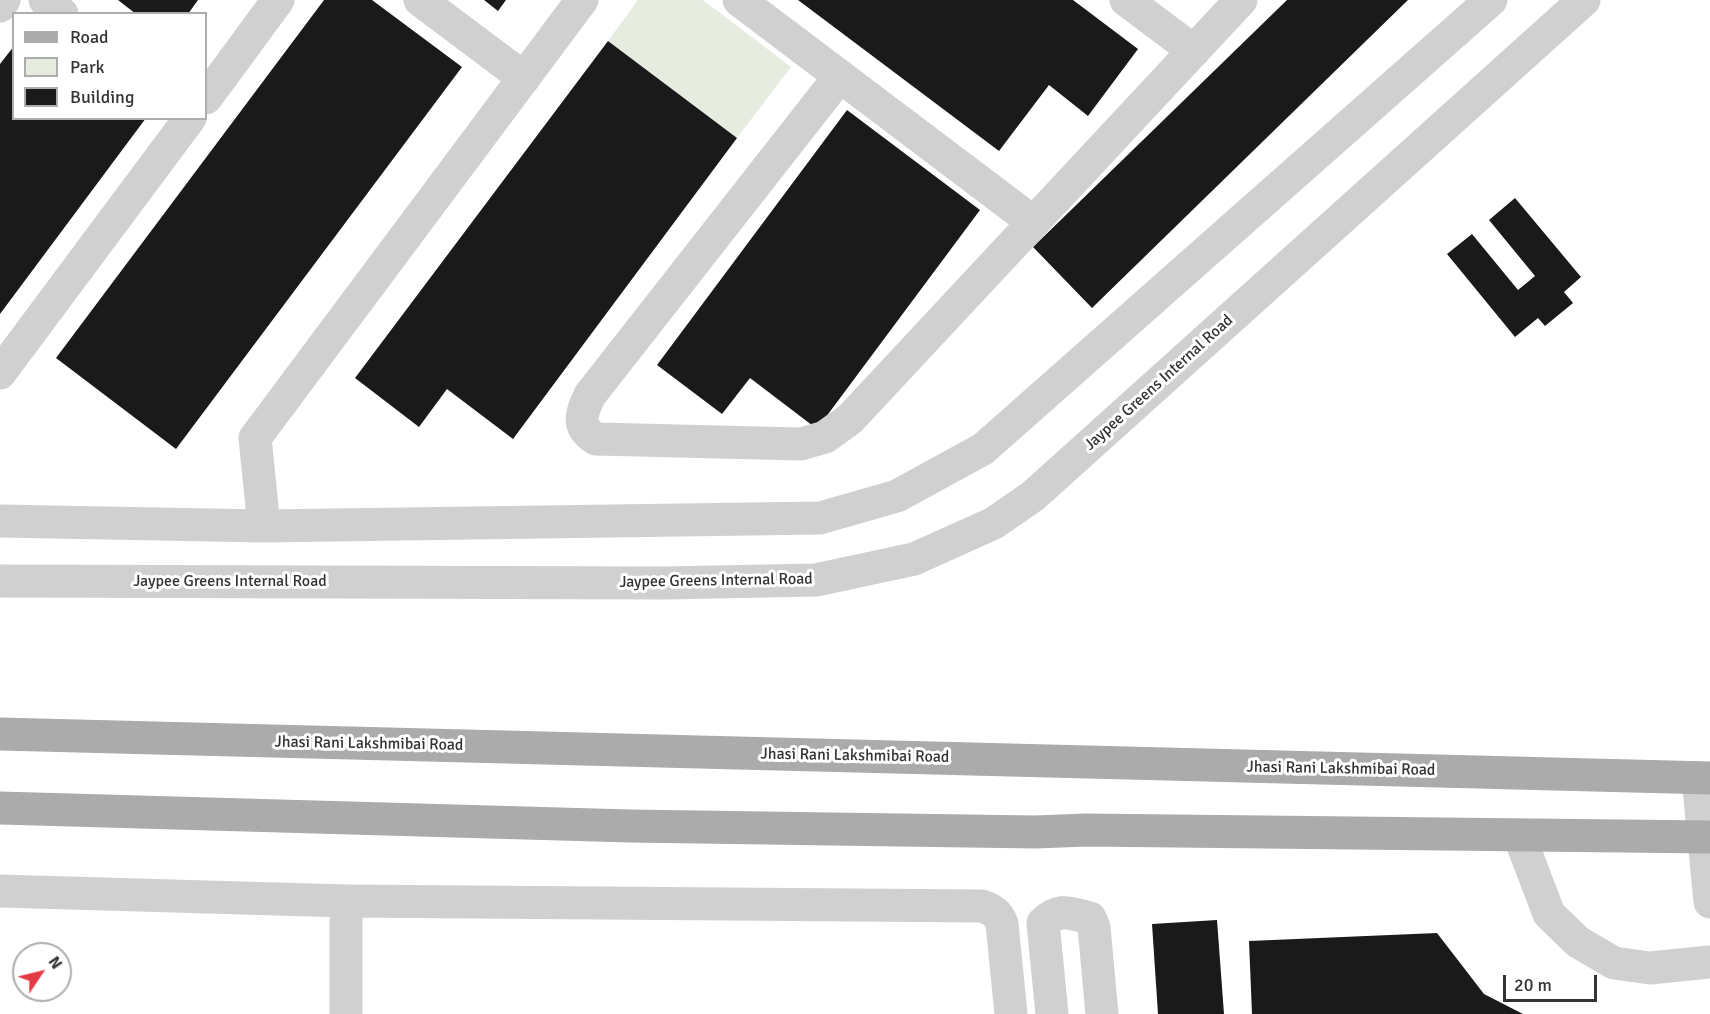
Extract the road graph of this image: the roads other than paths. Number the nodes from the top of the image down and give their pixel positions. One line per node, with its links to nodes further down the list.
1 (4, 0): 11 (street)
2 (45, 0): 12 (street)
3 (279, 0): 16 (street)
4 (420, 0): 15 (street)
5 (582, 0): 15 (street)
6 (739, 0): 14 (street)
7 (1126, 0): 13 (street)
8 (1241, 0): 13 (street)
9 (1491, 0): 21 (street)
10 (1584, 0): 22 (street, Jaypee Greens Internal Road)
11 (0, 6)
12 (60, 12)
13 (1194, 51): 18 (street)
14 (840, 76): 18 (street); 18 (street)
15 (524, 78): 21 (street)
16 (207, 97)
17 (189, 120): 19 (street)
18 (1034, 222)
19 (0, 373)
20 (0, 521): 21 (street)
21 (264, 526)
22 (0, 581)
23 (0, 734): 24 (main road, Jhasi Rani Lakshmibai Road)
24 (1704, 778): 27 (street)
25 (0, 808): 26 (main road)
26 (1519, 835): 27 (main road); 31 (street)
27 (1707, 836): 30 (street)
28 (0, 891): 29 (street)
29 (346, 901): 32 (street); 33 (street)
30 (1710, 902)
31 (1710, 962)
32 (346, 1014)
33 (1011, 1014)
34 (1052, 1014): 35 (street)
35 (1102, 1014)

